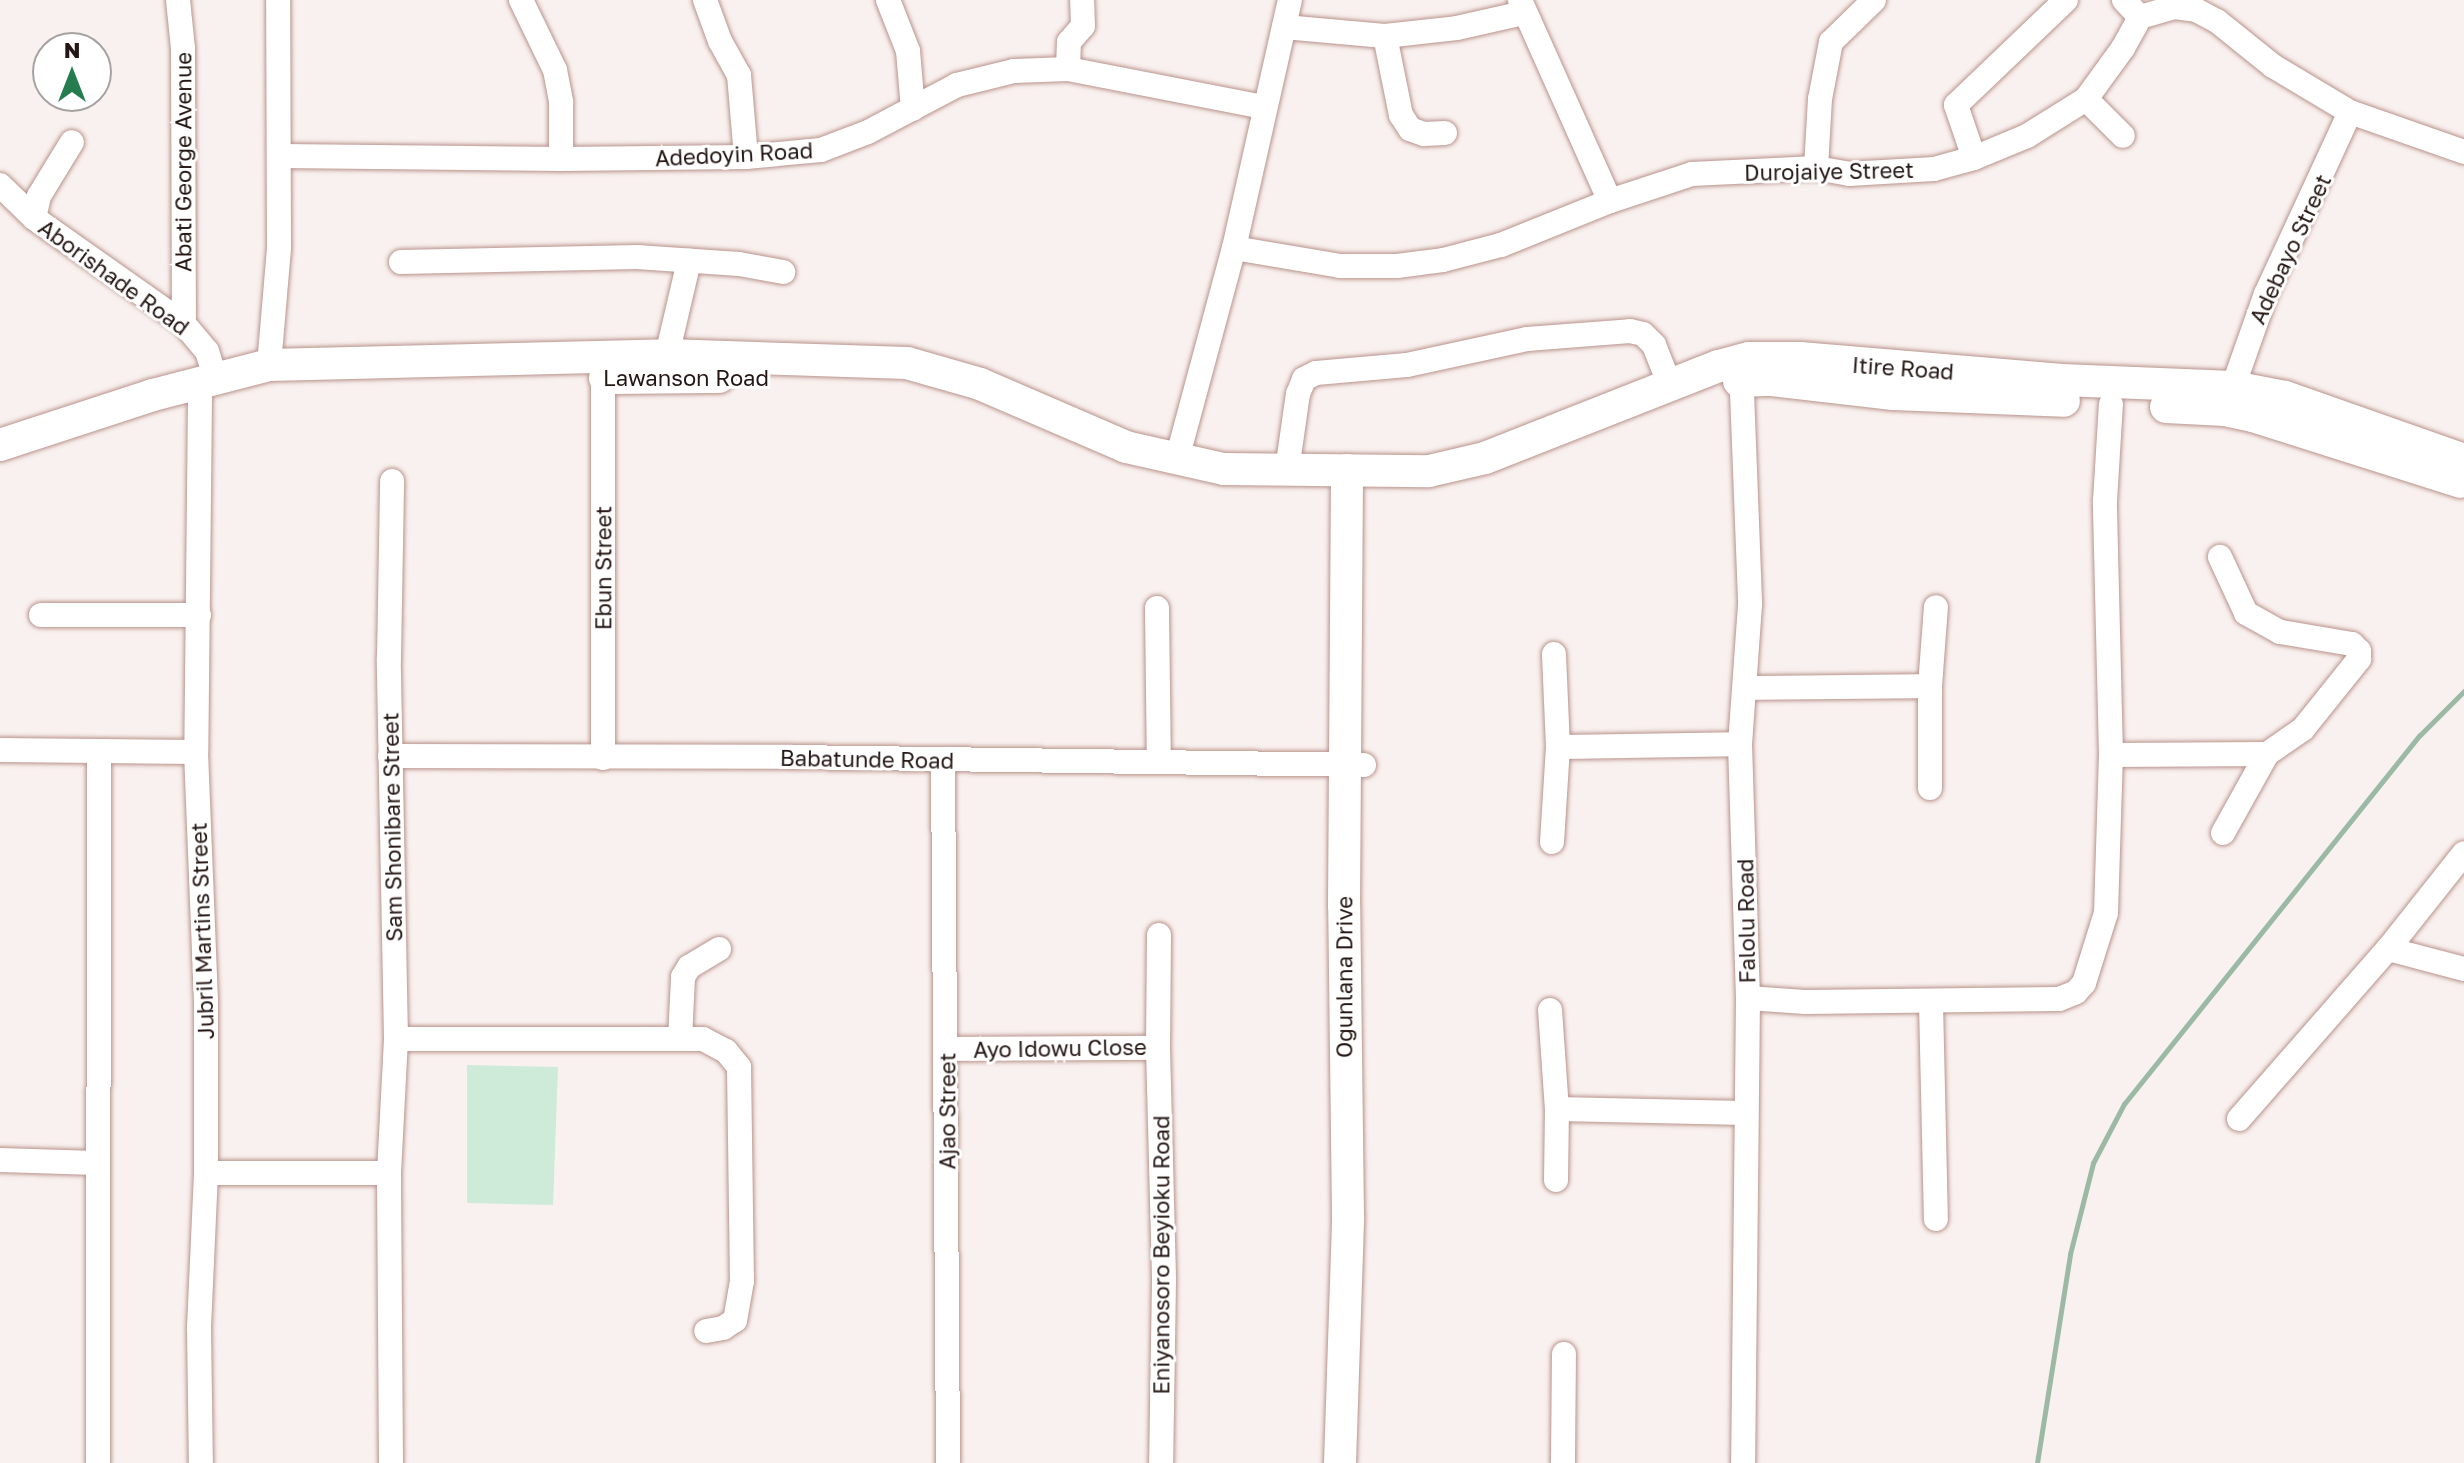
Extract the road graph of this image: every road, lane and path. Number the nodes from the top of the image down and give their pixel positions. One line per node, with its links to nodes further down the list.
1 (178, 0): 35 (street, Abati George Avenue)
2 (278, 0): 23 (street)
3 (521, 0): 26 (street)
4 (705, 0): 24 (street)
5 (888, 0): 17 (street)
6 (1082, 0): 14 (street)
7 (1290, 0): 12 (street)
8 (1874, 0): 27 (street)
9 (2066, 0): 25 (street)
10 (1521, 6): 13 (street); 29 (street)
11 (2132, 9): 15 (street, Durojaiye Street); 18 (street)
12 (1284, 27): 13 (street); 16 (street)
13 (1385, 36): 19 (street)
14 (1068, 69): 16 (street, Adedoyin Road); 17 (street, Adedoyin Road)
15 (2086, 99): 20 (street); 25 (street, Durojaiye Street)
16 (1263, 107): 31 (street)
17 (913, 109): 24 (street, Adedoyin Road)
18 (2350, 112): 22 (street); 43 (street, Adebayo Street)
19 (1445, 133)
20 (2123, 136)
21 (72, 142): 30 (street)
22 (2464, 152)
23 (281, 156): 26 (street, Adedoyin Road); 37 (street)
24 (746, 157): 26 (street, Adedoyin Road)
25 (1974, 158): 27 (street, Durojaiye Street)
26 (561, 159)
27 (1816, 168): 29 (street, Durojaiye Street)
28 (0, 185): 30 (street, Aborishade Road)
29 (1610, 201): 31 (street, Durojaiye Street)
30 (34, 218): 35 (street, Aborishade Road)
31 (1234, 248): 46 (street)
32 (689, 261): 33 (street); 34 (street); 36 (street)
33 (401, 262)
34 (783, 272)
35 (184, 324): 42 (street, Aborishade Road)
36 (667, 355): 37 (main road, Lawanson Road); 38 (main road, Lawanson Road)
37 (269, 365): 42 (main road, Lawanson Road)
38 (786, 367): 40 (main road, Lawanson Road); 46 (main road, Lawanson Road); 50 (main road, Lawanson Road)
39 (1742, 370): 41 (main road, Itire Road); 43 (main road, Itire Road); 44 (main road, Itire Road); 50 (main road, Itire Road); 60 (street, Falolu Road)
40 (603, 378): 42 (main road, Lawanson Road); 69 (street, Ebun Street)
41 (1669, 383): 49 (street); 50 (main road, Itire Road)
42 (208, 387): 45 (main road, Lawanson Road); 48 (main road, Lawanson Road); 57 (street, Jubril Martins Street)
43 (2233, 387): 47 (main road, Itire Road)
44 (2111, 404): 52 (main road, Itire Road); 67 (street)
45 (0, 445)
46 (1177, 459): 49 (main road, Lawanson Road)
47 (2464, 460)
48 (0, 462)
49 (1287, 470): 50 (main road, Lawanson Road)
50 (1355, 478): 72 (main road, Ogunlana Drive)
51 (392, 481): 68 (street, Sam Shonibare Street)
52 (2464, 482)
53 (2220, 557): 66 (street)
54 (1936, 607): 59 (street)
55 (1157, 608): 71 (street)
56 (41, 615): 57 (street)
57 (199, 615): 65 (street, Jubril Martins Street)
58 (1554, 654): 62 (street)
59 (1930, 686): 60 (street); 73 (street)
60 (1745, 688): 61 (street, Falolu Road)
61 (1740, 744): 62 (street); 81 (street, Falolu Road)
62 (1558, 747): 75 (street)
63 (0, 750): 64 (street)
64 (99, 751): 65 (street); 92 (street)
65 (196, 752): 93 (street, Jubril Martins Street)
66 (2267, 754): 67 (street); 74 (street)
67 (2111, 755): 82 (street)
68 (390, 756): 69 (street, Babatunde Road); 84 (street, Sam Shonibare Street)
69 (603, 758): 70 (street, Babatunde Road)
70 (943, 760): 71 (street, Babatunde Road); 87 (street, Ajao Street)
71 (1159, 761): 72 (street, Babatunde Road)
72 (1354, 764): 104 (main road, Ogunlana Drive); 105 (main road, Ogunlana Drive)
73 (1930, 788)
74 (2223, 833)
75 (1552, 842)
76 (2464, 853): 79 (street)
77 (1159, 935): 86 (street, Ayo Idowu Close)
78 (719, 949): 85 (street)
79 (2388, 949): 80 (street); 90 (street)
80 (2464, 969)
81 (1748, 998): 82 (street); 89 (street, Falolu Road)
82 (1931, 1003): 96 (street)
83 (1550, 1010): 88 (street)
84 (396, 1039): 85 (street); 94 (street, Sam Shonibare Street)
85 (680, 1039): 97 (street)
86 (1158, 1048): 87 (street, Ayo Idowu Close); 103 (street, Eniyanosoro Beyioku Road)
87 (947, 1049): 102 (street, Ajao Street)
88 (1557, 1109): 89 (street); 95 (street)
89 (1745, 1113): 107 (street, Falolu Road)
90 (2239, 1119)
91 (0, 1160): 92 (street)
92 (96, 1163): 99 (street)
93 (206, 1173): 94 (street); 100 (street, Jubril Martins Street)
94 (389, 1173): 101 (street, Sam Shonibare Street)
95 (1556, 1180)
96 (1936, 1219)
97 (706, 1331)
98 (1564, 1354): 106 (street)
99 (98, 1463)
100 (201, 1463)
101 (391, 1463)
102 (948, 1463)
103 (1161, 1463)
104 (1340, 1463)
105 (1360, 1463)
106 (1563, 1463)
107 (1743, 1463)

